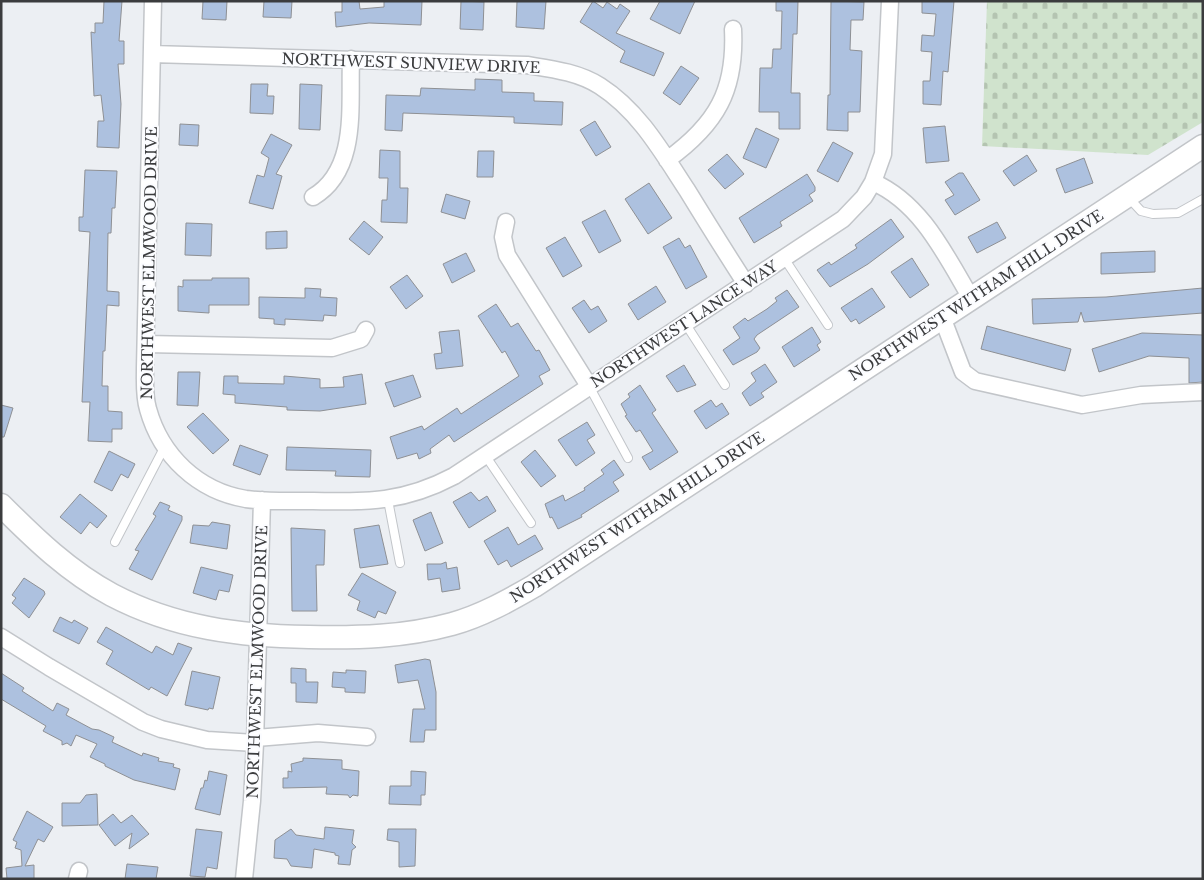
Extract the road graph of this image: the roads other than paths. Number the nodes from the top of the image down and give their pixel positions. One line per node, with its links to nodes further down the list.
1 (153, 1): 4 (street, NORTHWEST ELMWOOD DRIVE)
2 (890, 1): 8 (street, NORTHWEST LANCE WAY)
3 (733, 29): 7 (street)
4 (152, 54): 5 (street, NORTHWEST SUNVIEW DRIVE); 20 (street, NORTHWEST ELMWOOD DRIVE)
5 (351, 59): 7 (street, NORTHWEST SUNVIEW DRIVE); 10 (street)
6 (1203, 146): 9 (street, NORTHWEST WITHAM HILL DRIVE)
7 (667, 160): 14 (street, NORTHWEST SUNVIEW DRIVE)
8 (873, 182): 13 (street, NORTHWEST LANCE WAY); 15 (street)
9 (1127, 196): 11 (lane); 15 (street, NORTHWEST WITHAM HILL DRIVE)
10 (313, 197)
11 (1203, 199)
12 (506, 222): 22 (street)
13 (784, 258): 14 (street, NORTHWEST LANCE WAY); 18 (lane)
14 (746, 284): 17 (street, NORTHWEST LANCE WAY)
15 (971, 298): 16 (street, NORTHWEST WITHAM HILL DRIVE)
16 (942, 317): 23 (street); 33 (street, NORTHWEST WITHAM HILL DRIVE)
17 (685, 323): 21 (lane); 22 (street, NORTHWEST LANCE WAY)
18 (828, 325)
19 (366, 330): 20 (street)
20 (146, 344): 24 (street, NORTHWEST ELMWOOD DRIVE)
21 (725, 385)
22 (589, 386): 25 (street, NORTHWEST LANCE WAY); 26 (lane)
23 (1203, 392)
24 (164, 446): 27 (street, NORTHWEST ELMWOOD DRIVE); 31 (lane)
25 (486, 455): 28 (street, NORTHWEST LANCE WAY); 30 (lane)
26 (628, 458)
27 (262, 500): 28 (street, NORTHWEST LANCE WAY); 33 (street, NORTHWEST ELMWOOD DRIVE)
28 (388, 500): 32 (lane)
29 (1, 504): 33 (street, NORTHWEST WITHAM HILL DRIVE)
30 (531, 523)
31 (115, 542)
32 (400, 563)
33 (258, 636): 36 (street, NORTHWEST ELMWOOD DRIVE)
34 (1, 637): 36 (street)
35 (367, 737): 36 (street)
36 (255, 740): 37 (street, NORTHWEST ELMWOOD DRIVE)
37 (244, 879)

